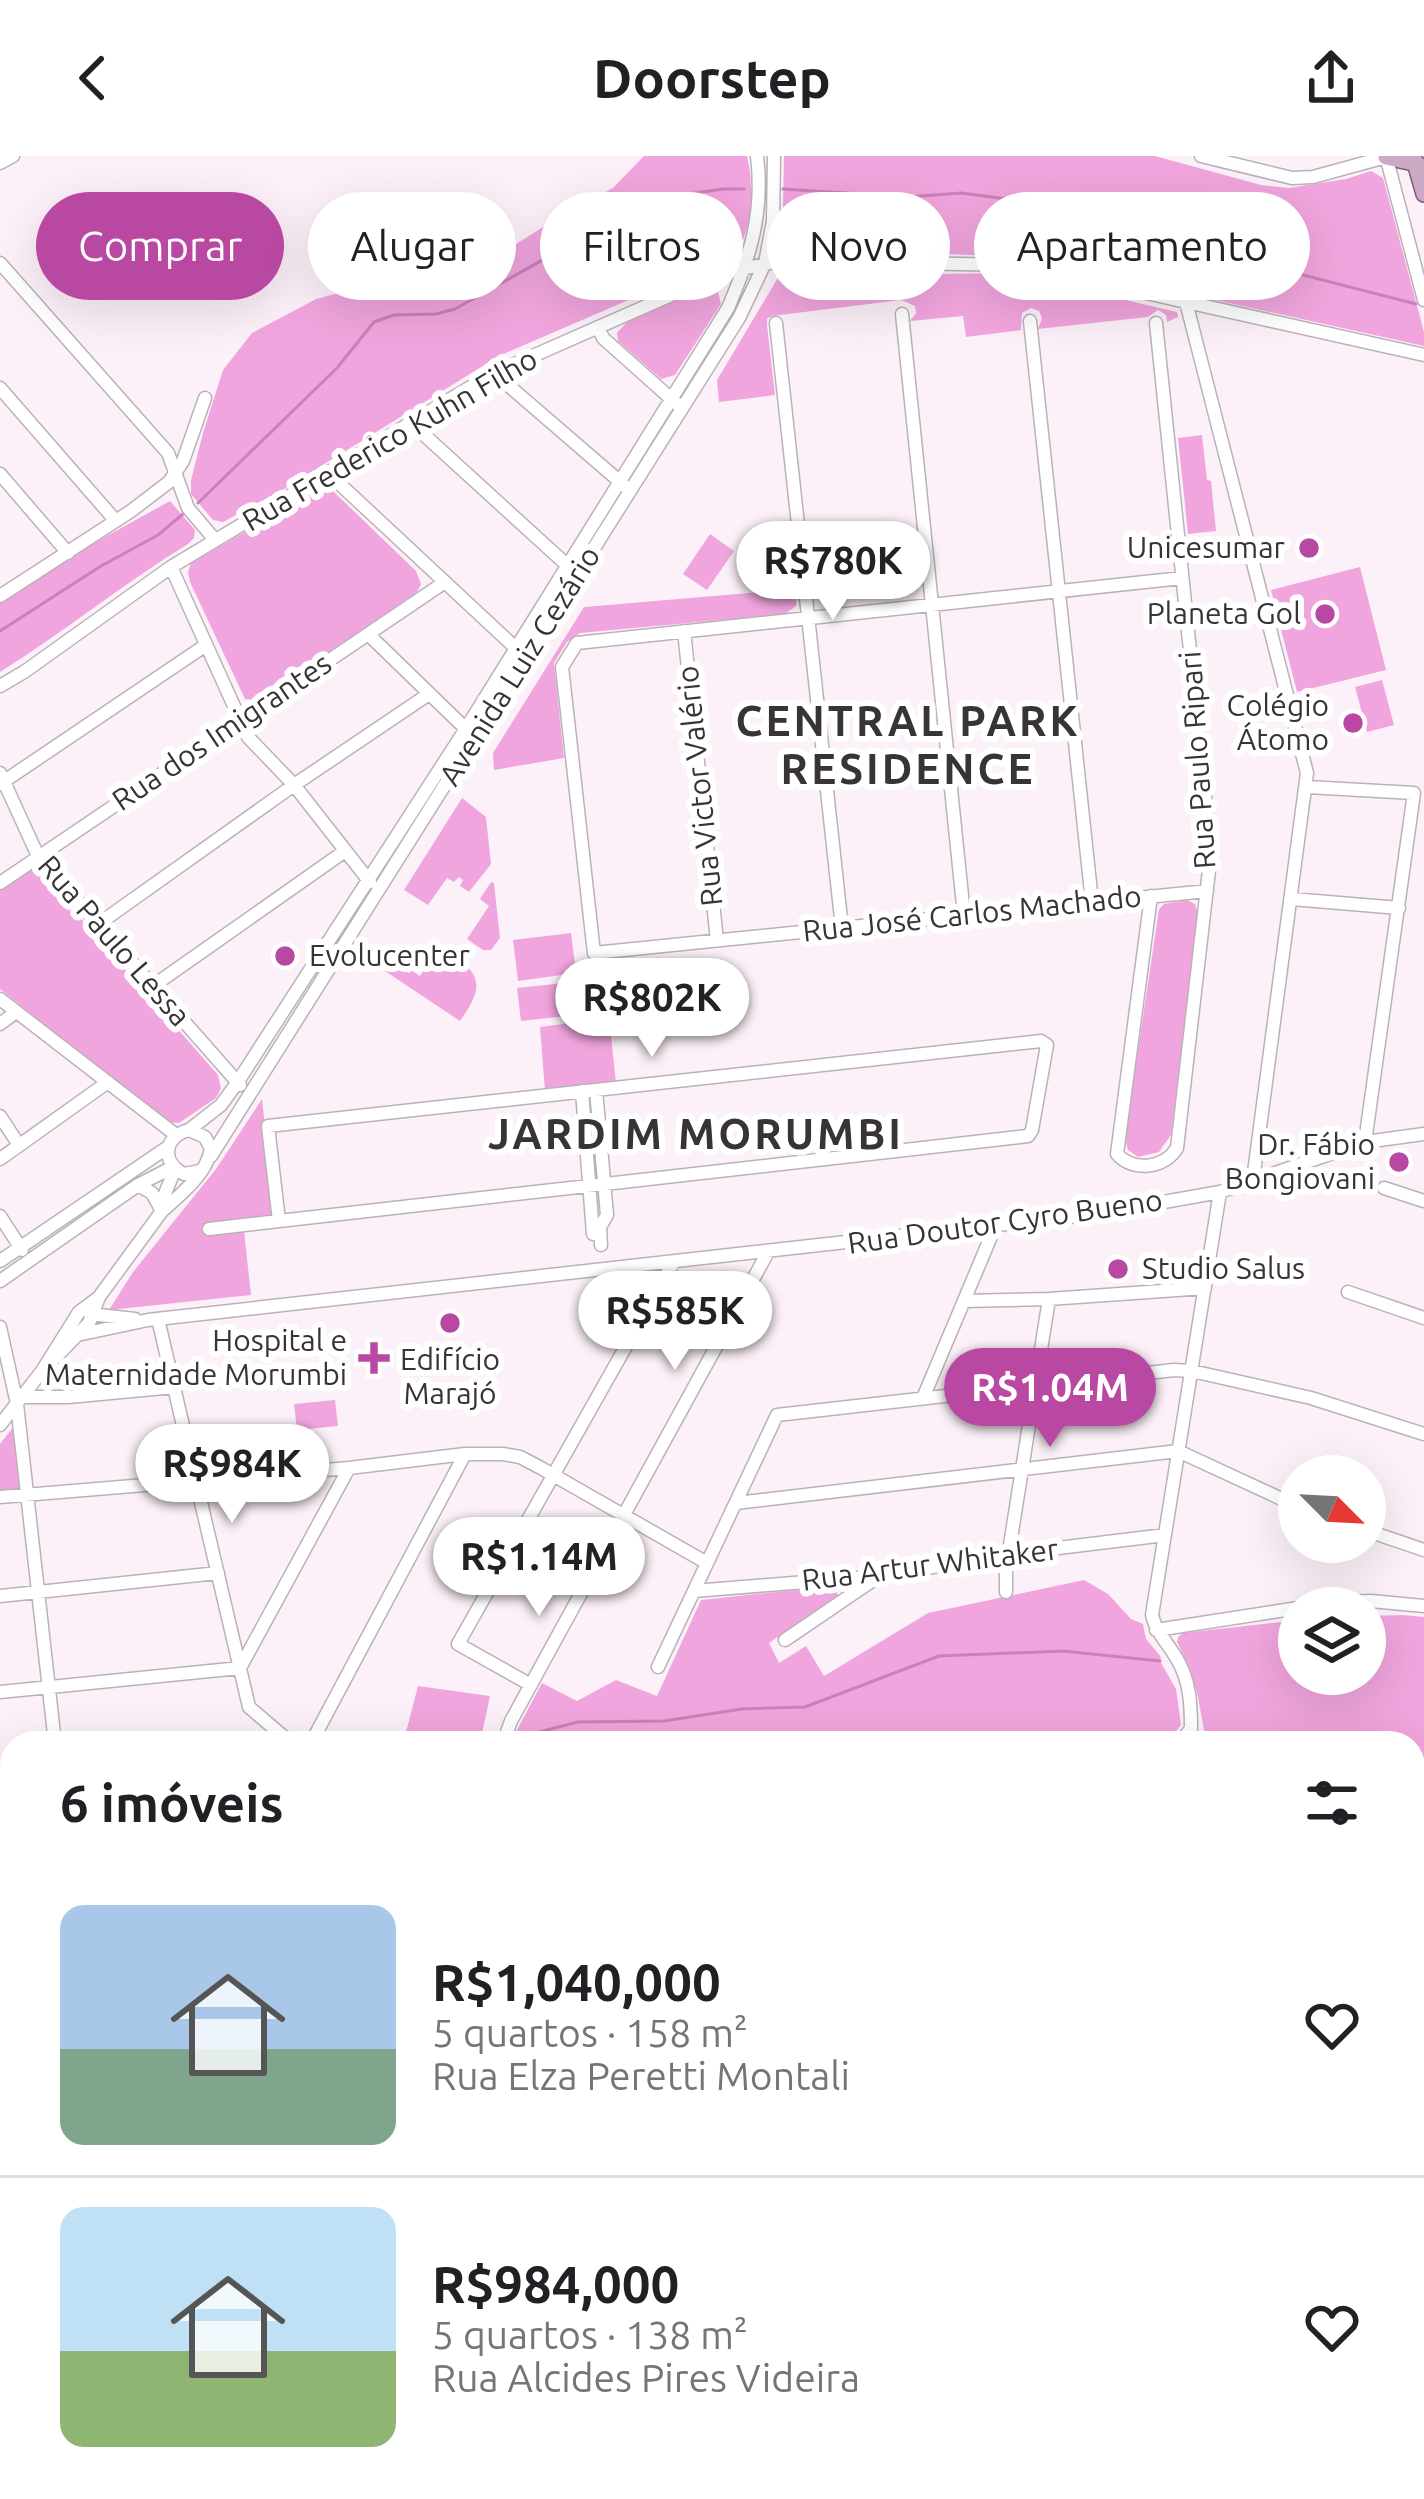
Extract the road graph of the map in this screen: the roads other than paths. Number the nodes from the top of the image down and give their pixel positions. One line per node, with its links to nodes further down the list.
1 (13, 156): 7 (street)
2 (757, 156): 11 (street, Avenida Luiz Cezário)
3 (774, 156): 10 (street, Avenida Luiz Cezário)
4 (1202, 156): 5 (street)
5 (1386, 156): 6 (main road); 12 (street)
6 (1417, 161): 8 (main road)
7 (0, 164)
8 (1424, 194)
9 (0, 263): 25 (street)
10 (765, 263): 11 (street, Rua Frederico Kuhn Filho); 13 (street, Rua Frederico Kuhn Filho); 23 (street, Avenida Luiz Cezário)
11 (746, 268): 18 (street, Rua Frederico Kuhn Filho); 23 (street, Avenida Luiz Cezário)
12 (1424, 300)
13 (1186, 302): 19 (street, Rua Frederico Kuhn Filho); 54 (street)
14 (902, 314): 42 (street)
15 (1030, 321): 40 (street)
16 (776, 323): 43 (street)
17 (1156, 323): 38 (street, Rua Paulo Ripari)
18 (598, 327): 20 (street, Rua Frederico Kuhn Filho); 23 (street)
19 (1424, 355)
20 (494, 373): 24 (street, Rua Frederico Kuhn Filho); 28 (street)
21 (0, 388): 30 (street)
22 (205, 398): 25 (street)
23 (677, 404): 28 (street, Avenida Luiz Cezário); 29 (street, Avenida Luiz Cezário)
24 (410, 422): 27 (street, Rua Frederico Kuhn Filho); 35 (street)
25 (176, 472): 30 (street); 33 (street)
26 (0, 474): 34 (street)
27 (329, 474): 33 (street, Rua Frederico Kuhn Filho); 39 (street)
28 (619, 481): 29 (street); 31 (street, Avenida Luiz Cezário)
29 (631, 491): 32 (street, Avenida Luiz Cezário)
30 (115, 520): 34 (street)
31 (591, 525): 32 (street); 35 (street, Avenida Luiz Cezário)
32 (603, 534): 37 (street, Avenida Luiz Cezário)
33 (215, 540): 36 (street, Rua Frederico Kuhn Filho)
34 (68, 553): 41 (street)
35 (566, 564): 37 (street); 47 (street, Avenida Luiz Cezário)
36 (171, 567): 46 (street); 48 (street, Rua Frederico Kuhn Filho)
37 (578, 575): 47 (street, Avenida Luiz Cezário)
38 (1182, 578): 40 (street); 59 (street, Rua Paulo Ripari)
39 (445, 582): 45 (street, Rua dos Imigrantes); 47 (street)
40 (1057, 591): 42 (street); 62 (street)
41 (0, 596)
42 (932, 605): 43 (street); 64 (street)
43 (808, 618): 44 (street); 66 (street)
44 (684, 631): 67 (street, Rua Victor Valério); 67 (street, Rua José Carlos Machado)
45 (368, 634): 49 (street); 50 (street, Rua dos Imigrantes)
46 (206, 645): 50 (street); 52 (street)
47 (520, 653): 51 (street, Avenida Luiz Cezário)
48 (0, 686)
49 (429, 694): 51 (street); 53 (street)
50 (239, 720): 53 (street); 56 (street, Rua dos Imigrantes)
51 (470, 733): 58 (street, Avenida Luiz Cezário)
52 (1, 780): 56 (street, Rua Paulo Lessa)
53 (294, 784): 55 (street); 65 (street)
54 (1307, 787): 61 (street); 63 (street)
55 (345, 851): 58 (street); 68 (street)
56 (38, 856): 57 (street, Rua dos Imigrantes); 65 (street, Rua Paulo Lessa)
57 (0, 883)
58 (374, 885): 73 (street, Avenida Luiz Cezário); 75 (street, Avenida Luiz Cezário)
59 (1207, 891): 60 (street, Rua José Carlos Machado); 60 (street, Rua Paulo Ripari)
60 (1151, 896): 62 (street, Rua José Carlos Machado)
61 (1292, 899): 63 (street); 85 (street)
62 (1092, 902): 64 (street, Rua José Carlos Machado)
63 (1399, 908): 79 (street)
64 (964, 915): 66 (street, Rua José Carlos Machado)
65 (97, 925): 68 (street, Rua Paulo Lessa)
66 (842, 928): 67 (street, Rua José Carlos Machado)
67 (716, 940)
68 (154, 986): 73 (street, Rua Paulo Lessa)
69 (0, 999): 70 (street)
70 (16, 1012): 71 (street); 72 (street)
71 (0, 1024)
72 (108, 1082): 78 (street); 80 (street)
73 (237, 1082): 75 (street, Rua Paulo Lessa); 78 (street, Avenida Luiz Cezário)
74 (589, 1091): 87 (street); 87 (street); 93 (street)
75 (251, 1094): 81 (street, Avenida Luiz Cezário)
76 (0, 1116): 80 (street)
77 (1424, 1134): 79 (street, Rua Doutor Cyro Bueno)
78 (178, 1137): 81 (street); 83 (street); 96 (street, Avenida Luiz Cezário)
79 (1365, 1142): 85 (street, Rua Doutor Cyro Bueno)
80 (19, 1145): 82 (street)
81 (211, 1156): 84 (street)
82 (0, 1159)
83 (174, 1168): 84 (street); 86 (street); 91 (street)
84 (200, 1171): 91 (street)
85 (1253, 1180): 89 (street, Rua Doutor Cyro Bueno)
86 (138, 1185): 91 (street); 98 (street)
87 (597, 1185): 87 (street); 93 (street)
88 (1384, 1188): 90 (street)
89 (1220, 1192): 94 (street, Rua Doutor Cyro Bueno); 102 (street)
90 (1424, 1201)
91 (164, 1208): 108 (street)
92 (0, 1216): 96 (street)
93 (279, 1221): 95 (street)
94 (995, 1227): 97 (street, Rua Doutor Cyro Bueno); 105 (street)
95 (209, 1229)
96 (20, 1247): 98 (street); 99 (street, Avenida Luiz Cezário)
97 (768, 1252): 100 (street, Rua Doutor Cyro Bueno); 127 (street)
98 (28, 1260): 101 (street)
99 (0, 1261)
100 (673, 1263): 107 (street, Rua Doutor Cyro Bueno); 121 (street)
101 (0, 1281)
102 (1205, 1288): 104 (street); 110 (street)
103 (1348, 1292): 106 (street)
104 (1049, 1299): 105 (street); 111 (street)
105 (964, 1301): 113 (street)
106 (1424, 1318)
107 (153, 1320): 108 (street, Rua Doutor Cyro Bueno); 108 (street, Rua Doutor Cyro Bueno); 112 (street)
108 (81, 1321): 114 (street)
109 (0, 1327): 114 (street)
110 (1192, 1371): 111 (street); 116 (street); 117 (street)
111 (1036, 1385): 113 (street); 120 (street)
112 (176, 1387): 114 (street); 122 (street)
113 (923, 1398): 126 (street)
114 (19, 1400): 115 (street); 124 (street)
115 (0, 1425)
116 (1424, 1434)
117 (1178, 1451): 120 (street); 125 (street); 128 (street)
118 (465, 1454): 119 (street); 121 (street); 150 (street)
119 (349, 1468): 122 (street); 143 (street)
120 (1022, 1470): 126 (street); 131 (street)
121 (554, 1475): 127 (street); 144 (street)
122 (197, 1480): 124 (street); 133 (street)
123 (0, 1497): 124 (street)
124 (26, 1497): 137 (street)
125 (1278, 1498)
126 (736, 1503): 132 (street)
127 (623, 1517): 132 (street); 144 (street)
128 (1165, 1535): 131 (street, Rua Artur Whitaker); 140 (street)
129 (1386, 1537): 130 (street)
130 (1424, 1550)
131 (1009, 1554): 134 (street, Rua Artur Whitaker); 136 (street)
132 (707, 1563): 135 (street)
133 (218, 1573): 137 (street); 143 (street)
134 (880, 1576): 135 (street, Rua Artur Whitaker); 141 (street)
135 (694, 1591): 142 (street)
136 (1006, 1592)
137 (38, 1594): 138 (street); 145 (street)
138 (0, 1596)
139 (1423, 1603): 140 (street)
140 (1156, 1630): 147 (street)
141 (785, 1640)
142 (658, 1667)
143 (240, 1668): 145 (street); 149 (street)
144 (531, 1685): 151 (street)
145 (49, 1688): 146 (street); 148 (street)
146 (0, 1692)
147 (1191, 1729)
148 (54, 1731)
149 (277, 1731)
150 (317, 1731)
151 (507, 1731)

